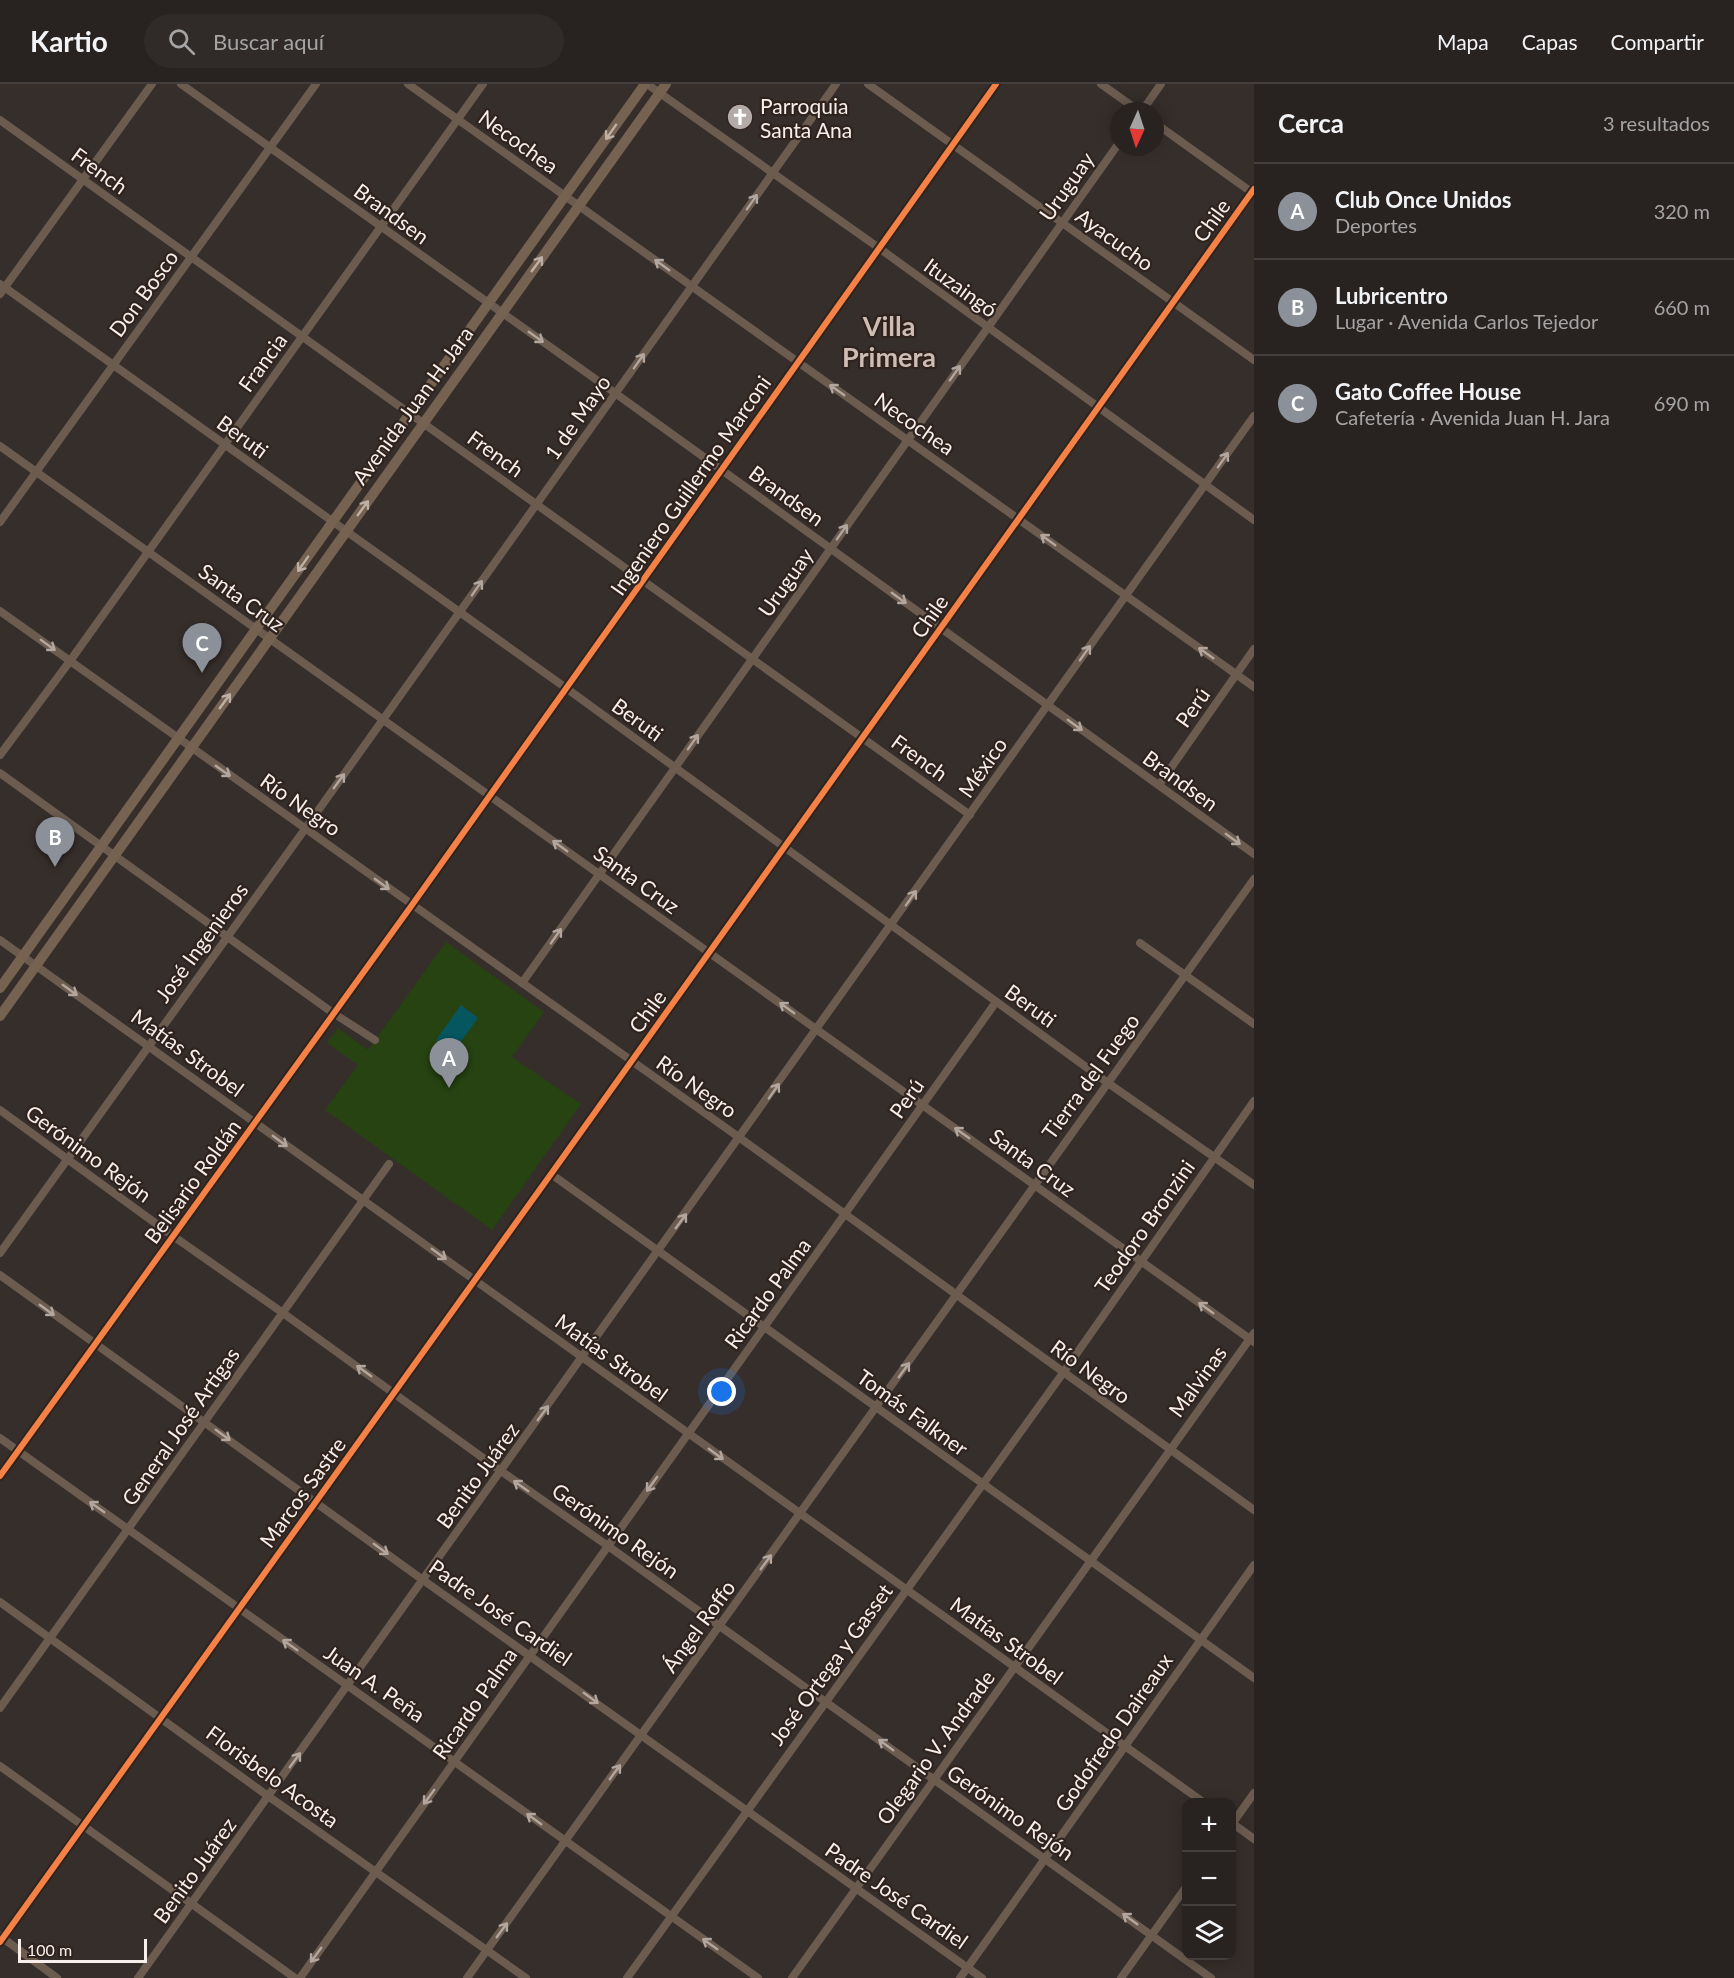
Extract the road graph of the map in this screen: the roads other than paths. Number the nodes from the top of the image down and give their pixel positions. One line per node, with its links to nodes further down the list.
1 (152, 84): 22 (street)
2 (181, 84): 19 (street, Brandsen)
3 (316, 84): 19 (street, Don Bosco)
4 (408, 84): 15 (street, Necochea)
5 (483, 84): 15 (street, Francia)
6 (646, 84): 12 (street, Ituzaingó); 24 (main road, Avenida Juan H. Jara, one-way to 24)
7 (836, 84): 21 (street, 1 de Mayo)
8 (868, 84): 18 (street, Ayacucho)
9 (996, 84): 18 (street, Ingeniero Guillermo Marconi)
10 (1101, 84): 13 (street)
11 (1161, 84): 14 (street)
12 (662, 88): 21 (street, Ituzaingó); 25 (main road, Avenida Juan H. Jara)
13 (1127, 102)
14 (1147, 102)
15 (458, 119): 24 (street, Necochea); 27 (street, Francia)
16 (0, 120): 22 (street, French)
17 (1164, 129): 23 (street)
18 (953, 145): 26 (street, Ayacucho); 28 (street, Ingeniero Guillermo Marconi)
19 (270, 148): 27 (street, Brandsen); 29 (street, Don Bosco)
20 (1110, 156): 26 (street, Uruguay)
21 (772, 174): 28 (street, Ituzaingó); 30 (street, 1 de Mayo, one-way to 21)
22 (83, 180): 29 (street, French); 31 (street)
23 (1253, 191): 32 (street, Chile)
24 (565, 196): 25 (street, Necochea); 33 (main road, Avenida Juan H. Jara)
25 (579, 205): 30 (street, Necochea, one-way to 25); 34 (main road, Avenida Juan H. Jara, one-way to 25)
26 (1062, 223): 32 (street, Ayacucho); 35 (street, Uruguay)
27 (381, 227): 33 (street, Brandsen); 36 (street, Francia)
28 (879, 248): 35 (street, Ituzaingó); 38 (street, Ingeniero Guillermo Marconi)
29 (191, 257): 36 (street, French); 39 (street, Don Bosco)
30 (692, 286): 38 (street, Necochea); 40 (street, 1 de Mayo, one-way to 30)
31 (2, 288): 39 (street, Beruti)
32 (1173, 302): 37 (street, Ayacucho); 41 (street, Chile)
33 (489, 304): 34 (street, Brandsen); 42 (main road, Avenida Juan H. Jara)
34 (502, 313): 40 (street, Brandsen, one-way to 40); 44 (main road, Avenida Juan H. Jara)
35 (987, 328): 41 (street, Ituzaingó); 45 (street, Uruguay, one-way to 35)
36 (302, 336): 42 (street, French); 46 (street, Francia)
37 (1254, 360)
38 (798, 362): 45 (street, Necochea, one-way to 38); 48 (street, Ingeniero Guillermo Marconi)
39 (113, 365): 46 (street, Beruti); 49 (street, Don Bosco)
40 (615, 393): 48 (street, Brandsen); 51 (street, 1 de Mayo)
41 (1098, 407): 50 (street, Ituzaingó); 52 (street, Chile)
42 (410, 414): 44 (street, French); 55 (main road, Avenida Juan H. Jara)
43 (1254, 416): 50 (street, México, one-way to 43)
44 (423, 423): 51 (street, French); 56 (main road, Avenida Juan H. Jara, one-way to 44)
45 (908, 440): 52 (street, Necochea); 57 (street, Uruguay, one-way to 45)
46 (225, 445): 55 (street, Beruti); 58 (street, Francia)
47 (0, 446): 49 (street, Santa Cruz)
48 (721, 470): 57 (street, Brandsen); 59 (street, Ingeniero Guillermo Marconi)
49 (36, 472): 54 (street, Don Bosco); 58 (street, Santa Cruz)
50 (1205, 485): 53 (street, Ituzaingó); 60 (street, México)
51 (536, 504): 59 (street, French); 62 (street, 1 de Mayo, one-way to 51)
52 (1019, 518): 60 (street, Necochea, one-way to 52); 63 (street, Chile)
53 (1254, 519)
54 (0, 522)
55 (333, 522): 56 (street, Beruti); 64 (main road, Avenida Juan H. Jara, one-way to 64)
56 (346, 531): 62 (street, Beruti); 65 (main road, Avenida Juan H. Jara)
57 (831, 549): 63 (street, Brandsen, one-way to 63); 67 (street, Uruguay)
58 (148, 552): 64 (street, Santa Cruz); 68 (street, Francia)
59 (642, 580): 67 (street, French); 71 (street, Ingeniero Guillermo Marconi)
60 (1125, 597): 69 (street, Necochea, one-way to 60); 72 (street, México, one-way to 60)
61 (0, 611): 68 (street, Río Negro, one-way to 68)
62 (459, 612): 71 (street, Beruti); 73 (street, 1 de Mayo)
63 (941, 628): 72 (street, Brandsen); 74 (street, Chile)
64 (256, 629): 65 (street, Santa Cruz); 75 (main road, Avenida Juan H. Jara)
65 (269, 638): 73 (street, Santa Cruz); 76 (main road, Avenida Juan H. Jara, one-way to 65)
66 (1254, 649): 69 (street, Perú)
67 (752, 660): 74 (street, French); 78 (street, Uruguay, one-way to 67)
68 (70, 661): 75 (street, Río Negro); 77 (street, Francia)
69 (1236, 674): 70 (street, Necochea); 80 (street, Perú)
70 (1254, 687)
71 (566, 688): 78 (street, Beruti); 81 (street, Ingeniero Guillermo Marconi)
72 (1048, 705): 80 (street, Brandsen, one-way to 80); 82 (street, México)
73 (383, 720): 81 (street, Santa Cruz); 83 (street, 1 de Mayo, one-way to 73)
74 (862, 738): 82 (street, French); 85 (street, Chile)
75 (178, 739): 76 (street, Río Negro); 84 (main road, Avenida Juan H. Jara)
76 (191, 748): 83 (street, Río Negro, one-way to 83); 87 (main road, Avenida Juan H. Jara)
77 (0, 755)
78 (675, 768): 85 (street, Beruti); 88 (street, Uruguay)
79 (0, 773): 84 (street)
80 (1159, 785): 86 (street, Brandsen, one-way to 86)
81 (489, 796): 88 (street, Santa Cruz, one-way to 81); 90 (street, Ingeniero Guillermo Marconi)
82 (970, 815): 91 (street, México, one-way to 82)
83 (305, 829): 90 (street, Río Negro, one-way to 90); 92 (street, José Ingenieros)
84 (102, 846): 87 (street); 96 (main road, Avenida Juan H. Jara)
85 (784, 847): 91 (street, Beruti); 95 (street, Chile)
86 (1254, 854)
87 (115, 855): 92 (street); 97 (main road, Avenida Juan H. Jara)
88 (599, 874): 95 (street, Santa Cruz); 99 (street, Uruguay, one-way to 88)
89 (1254, 879): 98 (street, Tierra del Fuego)
90 (412, 905): 99 (street, Río Negro); 102 (street, Belisario Roldán)
91 (891, 926): 101 (street, Beruti); 105 (street, México)
92 (227, 935): 102 (street); 107 (street, José Ingenieros)
93 (0, 940): 96 (street, Matías Strobel)
94 (1140, 942): 98 (street)
95 (709, 953): 105 (street, Santa Cruz, one-way to 95); 108 (street, Chile)
96 (23, 956): 97 (street, Matías Strobel); 100 (main road, Avenida Juan H. Jara)
97 (36, 965): 103 (main road, Avenida Juan H. Jara); 107 (street, Matías Strobel, one-way to 107)
98 (1185, 975): 104 (street); 109 (street, Tierra del Fuego)
99 (522, 983): 108 (street, Río Negro)
100 (0, 988)
101 (996, 1002): 109 (street, Beruti); 111 (street, Perú)
102 (333, 1013): 106 (street); 113 (street, Belisario Roldán)
103 (0, 1016)
104 (1254, 1024)
105 (817, 1030): 111 (street, Santa Cruz); 114 (street, México, one-way to 105)
106 (375, 1040)
107 (148, 1046): 113 (street, Matías Strobel); 115 (street, José Ingenieros)
108 (632, 1062): 114 (street, Río Negro); 118 (street, Marcos Sastre)
109 (1108, 1083): 116 (street, Beruti); 119 (street, Tierra del Fuego)
110 (1254, 1101): 116 (street, Teodoro Bronzini)
111 (922, 1105): 119 (street, Santa Cruz, one-way to 111); 122 (street, Perú)
112 (0, 1110): 115 (street, Gerónimo Rejón)
113 (255, 1122): 121 (street, Matías Strobel, one-way to 121); 123 (street, Belisario Roldán)
114 (740, 1138): 122 (street, Río Negro); 124 (street, Benito Juárez, one-way to 114)
115 (67, 1158): 123 (street, Gerónimo Rejón); 125 (street, José Ingenieros)
116 (1214, 1158): 120 (street, Beruti); 126 (street, Teodoro Bronzini)
117 (389, 1164): 121 (street, General José Artigas)
118 (552, 1174): 124 (street, Tomás Falkner); 128 (street, Marcos Sastre)
119 (1035, 1185): 126 (street, Santa Cruz); 129 (street, Tierra del Fuego)
120 (1254, 1185)
121 (363, 1200): 128 (street, Matías Strobel, one-way to 128); 130 (street, General José Artigas)
122 (845, 1214): 129 (street, Río Negro); 131 (street, Ricardo Palma)
123 (173, 1236): 130 (street, Gerónimo Rejón); 133 (street, Belisario Roldán)
124 (659, 1251): 131 (street, Tomás Falkner); 134 (street, Benito Juárez)
125 (0, 1253)
126 (1140, 1261): 132 (street, Santa Cruz, one-way to 126); 135 (street, Teodoro Bronzini)
127 (0, 1275): 133 (street, Padre José Cardiel, one-way to 133)
128 (475, 1280): 134 (street, Matías Strobel); 136 (street, Marcos Sastre)
129 (957, 1296): 135 (street, Río Negro); 137 (street, Ángel Roffo, one-way to 129)
130 (283, 1313): 136 (street, Gerónimo Rejón, one-way to 130); 138 (street, General José Artigas)
131 (765, 1327): 137 (street, Tomás Falkner); 139 (street, Ricardo Palma)
132 (1253, 1338): 141 (street, Malvinas)
133 (94, 1345): 138 (street, Padre José Cardiel); 142 (street, Belisario Roldán)
134 (583, 1358): 139 (street, Matías Strobel); 143 (street, Benito Juárez, one-way to 134)
135 (1063, 1373): 141 (street, Río Negro); 145 (street, José Ortega y Gasset)
136 (394, 1393): 143 (street, Gerónimo Rejón); 146 (street, Marcos Sastre)
137 (877, 1408): 145 (street, Tomás Falkner); 148 (street, Ángel Roffo)
138 (205, 1421): 146 (street, Padre José Cardiel, one-way to 146); 149 (street, General José Artigas)
139 (688, 1434): 148 (street, Matías Strobel, one-way to 148); 150 (street, Ricardo Palma, one-way to 150)
140 (0, 1438): 142 (street, Juan A. Peña)
141 (1170, 1450): 147 (street, Río Negro); 151 (street, Olegario V. Andrade)
142 (18, 1451): 144 (street, Belisario Roldán); 149 (street, Juan A. Peña, one-way to 142)
143 (501, 1472): 150 (street, Gerónimo Rejón, one-way to 143); 153 (street, Benito Juárez)
144 (0, 1476)
145 (982, 1484): 151 (street, Tomás Falkner); 154 (street, José Ortega y Gasset)
146 (316, 1501): 153 (street, Padre José Cardiel, one-way to 153); 156 (street, Marcos Sastre)
147 (1254, 1510)
148 (801, 1514): 154 (street, Matías Strobel); 157 (street, Ángel Roffo, one-way to 148)
149 (128, 1530): 156 (street, Juan A. Peña); 158 (street, General José Artigas)
150 (608, 1546): 157 (street, Gerónimo Rejón); 160 (street, Ricardo Palma)
151 (1091, 1561): 159 (street, Tomás Falkner); 161 (street, Olegario V. Andrade)
152 (1254, 1565): 159 (street, Godofredo Daireaux)
153 (423, 1580): 160 (street, Padre José Cardiel); 163 (street, Benito Juárez)
154 (906, 1589): 161 (street, Matías Strobel); 164 (street, José Ortega y Gasset)
155 (0, 1602): 158 (street, Florisbelo Acosta)
156 (240, 1609): 163 (street, Juan A. Peña, one-way to 156); 166 (street, Marcos Sastre)
157 (720, 1626): 164 (street, Gerónimo Rejón); 167 (street, Ángel Roffo)
158 (50, 1638): 165 (street, General José Artigas); 166 (street, Florisbelo Acosta)
159 (1201, 1639): 162 (street, Tomás Falkner); 168 (street, Godofredo Daireaux)
160 (530, 1655): 167 (street, Padre José Cardiel, one-way to 167); 169 (street, Ricardo Palma)
161 (1014, 1667): 168 (street, Matías Strobel); 171 (street, Olegario V. Andrade)
162 (1254, 1678)
163 (348, 1686): 169 (street, Juan A. Peña); 173 (street, Benito Juárez, one-way to 163)
164 (825, 1701): 171 (street, Gerónimo Rejón, one-way to 164); 175 (street, José Ortega y Gasset)
165 (0, 1708)
166 (161, 1717): 173 (street, Florisbelo Acosta); 177 (street, Marcos Sastre)
167 (642, 1735): 175 (street, Padre José Cardiel); 180 (street, Ángel Roffo, one-way to 167)
168 (1125, 1746): 174 (street, Matías Strobel); 181 (street, Godofredo Daireaux)
169 (454, 1762): 180 (street, Juan A. Peña, one-way to 169); 182 (street, Ricardo Palma, one-way to 182)
170 (0, 1766): 177 (street)
171 (934, 1779): 181 (street, Gerónimo Rejón); 183 (street, Olegario V. Andrade)
172 (1254, 1793): 176 (street)
173 (268, 1796): 182 (street, Florisbelo Acosta); 185 (street, Benito Juárez)
174 (1196, 1798)
175 (747, 1810): 183 (street, Padre José Cardiel); 186 (street, José Ortega y Gasset)
176 (1236, 1818)
177 (83, 1826): 185 (street); 188 (street, Marcos Sastre)
178 (1236, 1827): 179 (street)
179 (1254, 1839)
180 (566, 1841): 186 (street, Juan A. Peña); 189 (street, Ángel Roffo, one-way to 180)
181 (1045, 1858): 187 (street, Gerónimo Rejón, one-way to 181); 190 (street, Godofredo Daireaux)
182 (376, 1871): 189 (street, Florisbelo Acosta); 193 (street, Ricardo Palma, one-way to 193)
183 (856, 1888): 190 (street, Padre José Cardiel); 198 (street, Olegario V. Andrade)
184 (1182, 1893): 187 (street)
185 (191, 1904): 192 (street, Benito Juárez); 193 (street)
186 (672, 1917): 196 (street, José Ortega y Gasset); 197 (street, Juan A. Peña, one-way to 186)
187 (1152, 1935): 201 (street); 202 (street, Gerónimo Rejón)
188 (1, 1939): 191 (street)
189 (487, 1950): 194 (street, Ángel Roffo); 195 (street, Florisbelo Acosta)
190 (968, 1968): 199 (street, Godofredo Daireaux); 200 (street, Padre José Cardiel)
191 (57, 1978)
192 (138, 1978)
193 (297, 1978)
194 (467, 1978)
195 (526, 1978)
196 (627, 1978)
197 (758, 1978)
198 (792, 1978)
199 (960, 1978)
200 (982, 1978)
201 (1121, 1978)
202 (1211, 1978)

